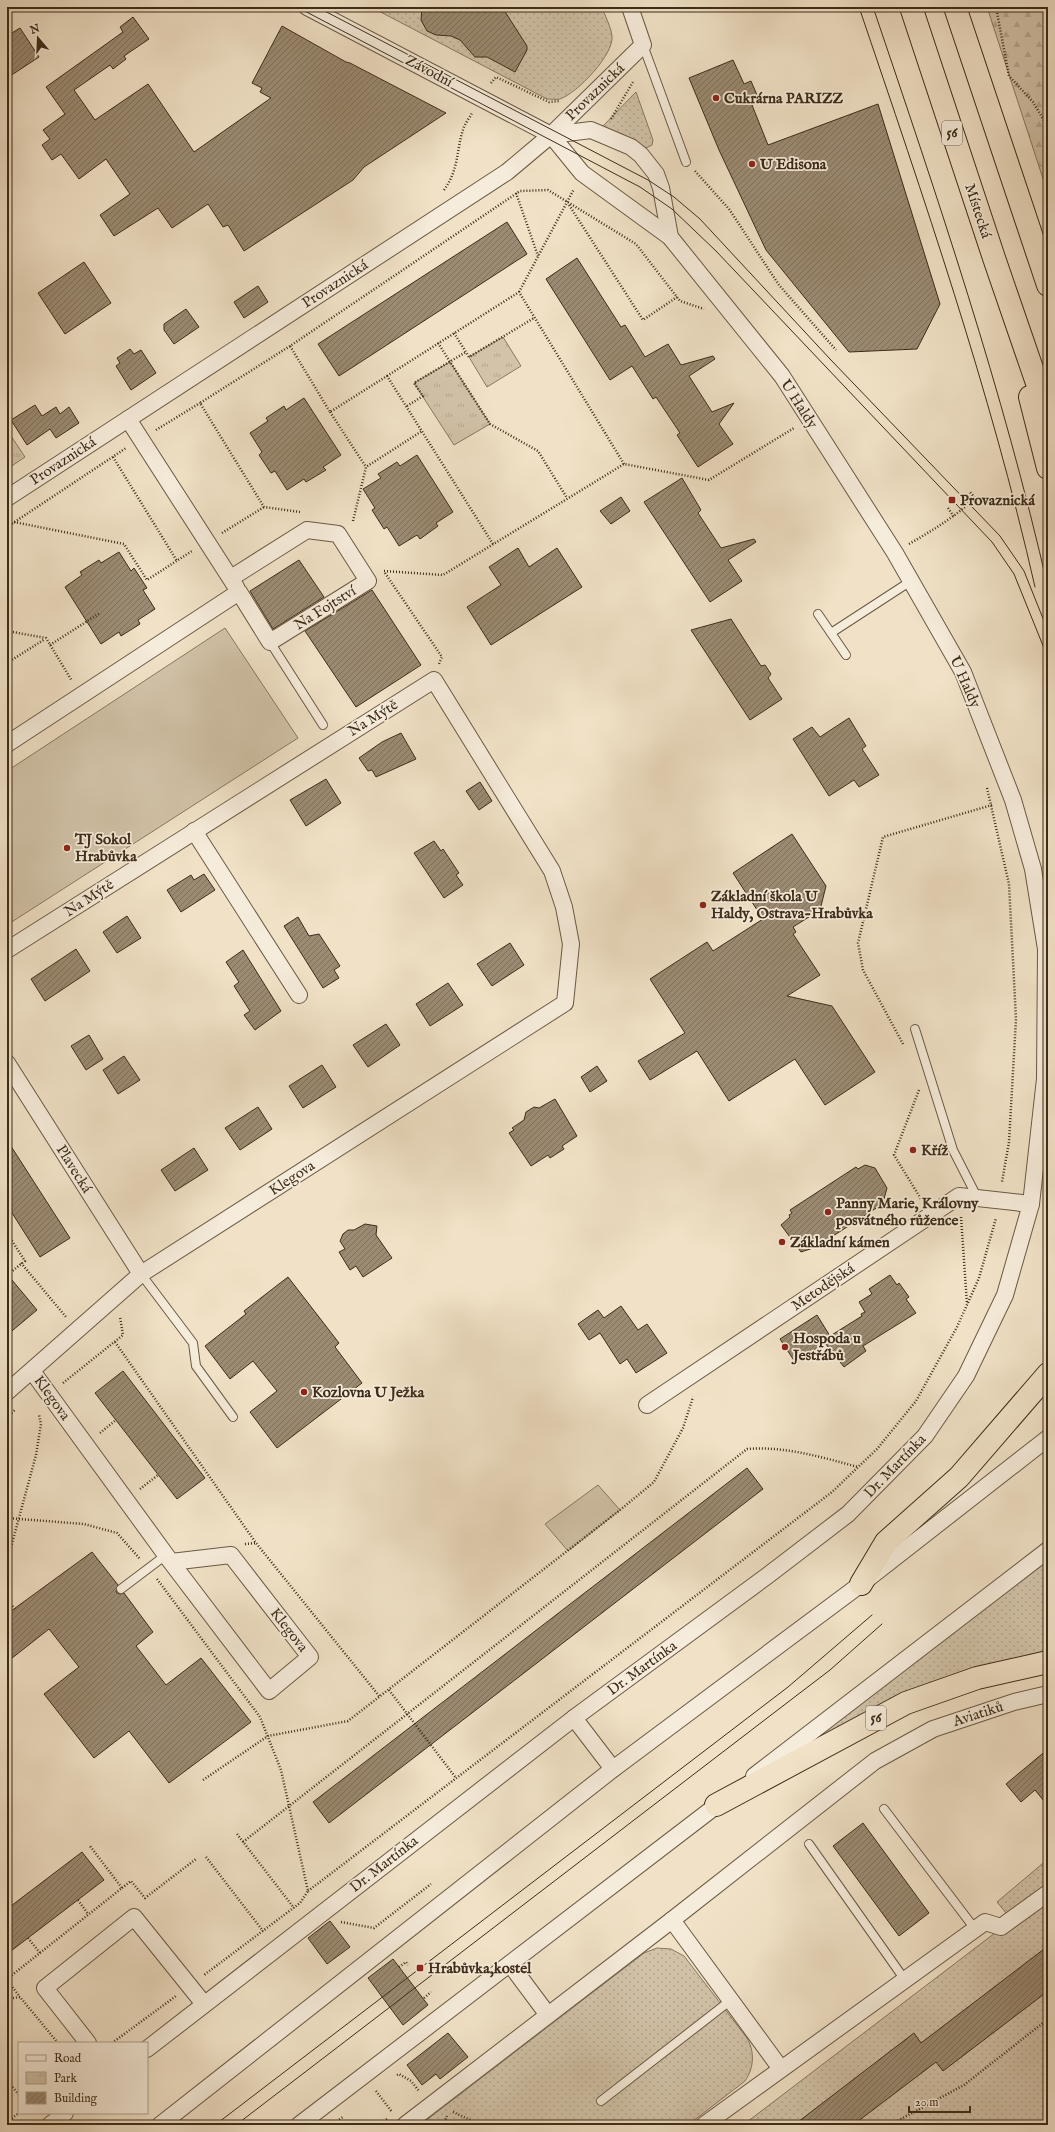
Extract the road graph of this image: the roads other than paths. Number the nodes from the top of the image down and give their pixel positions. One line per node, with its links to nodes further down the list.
1 (630, 7): 5 (street)
2 (911, 7): 10 (highway, Místecká / 56)
3 (955, 7): 8 (highway)
4 (310, 8): 6 (street, Závodní)
5 (643, 45): 6 (street, Provaznická); 7 (lane)
6 (551, 135): 9 (street, U Haldy); 9 (street, U Haldy); 14 (street, Provaznická)
7 (686, 162)
8 (1032, 236): 11 (highway); 12 (highway)
9 (670, 237): 18 (street, U Haldy)
10 (994, 258): 13 (highway, Místecká / 56); 15 (highway, 56)
11 (1048, 268)
12 (1048, 285)
13 (1048, 415)
14 (128, 418): 16 (street, Provaznická); 17 (street)
15 (1048, 468)
16 (7, 498)
17 (231, 578): 19 (street); 22 (street, Na Fojtství)
18 (911, 581): 21 (lane); 33 (street, U Haldy)
19 (239, 592): 22 (street); 25 (street)
20 (818, 614): 21 (lane)
21 (831, 633): 23 (lane)
22 (270, 642): 24 (lane)
23 (846, 655)
24 (323, 725)
25 (7, 744)
26 (194, 831): 27 (street, Na Mýtě); 28 (street); 29 (street, Na Mýtě)
27 (7, 950)
28 (298, 995)
29 (565, 1004): 34 (street, Klegova)
30 (915, 1029): 32 (lane)
31 (7, 1063): 34 (street, Plavecká)
32 (977, 1198): 33 (street); 38 (street, Metodějská)
33 (1031, 1204): 47 (street, Dr. Martínka)
34 (141, 1274): 35 (street, Klegova); 39 (lane)
35 (32, 1371): 37 (street, Klegova); 42 (street, Klegova)
36 (1048, 1374): 43 (highway)
37 (7, 1392)
38 (647, 1405)
39 (233, 1417)
40 (1048, 1438): 43 (street)
41 (1048, 1550): 49 (street)
42 (168, 1558): 42 (street, Klegova); 44 (lane)
43 (861, 1584): 48 (street)
44 (121, 1589)
45 (1048, 1662): 49 (highway, 56)
46 (1048, 1694): 53 (street, Aviatiků)
47 (574, 1718): 48 (street); 58 (street, Dr. Martínka)
48 (613, 1769): 67 (street)
49 (716, 1805): 55 (street)
50 (884, 1809): 54 (lane)
51 (809, 1844): 56 (lane)
52 (1048, 1892): 54 (street)
53 (672, 1920): 57 (street); 59 (street, Aviatiků)
54 (975, 1929): 56 (street)
55 (510, 1964): 59 (street); 68 (street)
56 (905, 1980): 62 (street)
57 (731, 2000): 62 (street); 63 (lane)
58 (204, 2004): 60 (street); 61 (street, Dr. Martínka)
59 (548, 2015): 65 (street, Aviatiků)
60 (87, 2042)
61 (148, 2048)
62 (781, 2069): 69 (street)
63 (602, 2101)
64 (64, 2114): 66 (street)
65 (399, 2120)
66 (50, 2125)
67 (160, 2125)
68 (299, 2125)
69 (704, 2125)

